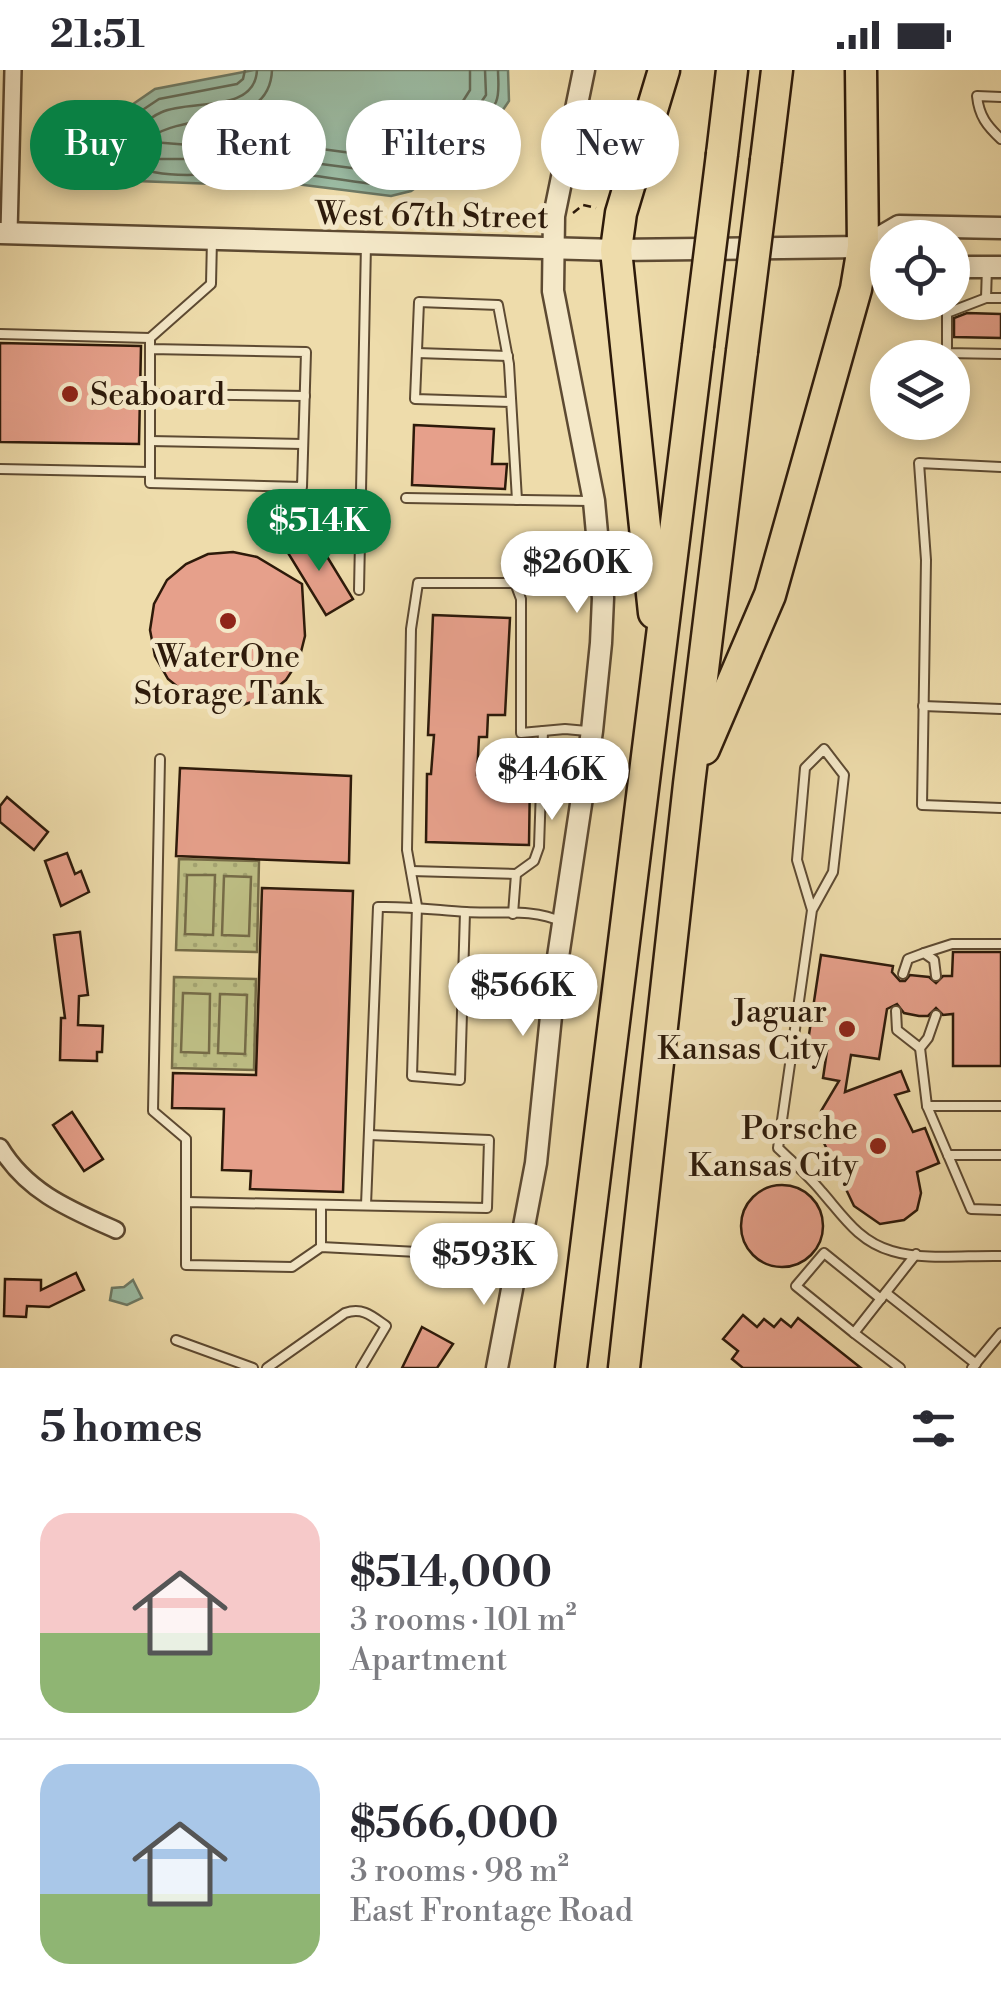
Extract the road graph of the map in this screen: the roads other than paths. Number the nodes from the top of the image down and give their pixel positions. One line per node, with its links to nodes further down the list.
1 (13, 70): 8 (street)
2 (584, 70): 16 (street)
3 (664, 70): 17 (highway)
4 (732, 70): 41 (highway, bridge)
5 (778, 70): 47 (highway, bridge)
6 (860, 70): 10 (highway)
7 (1001, 97): 9 (lane)
8 (6, 136): 13 (street)
9 (1001, 140)
10 (872, 220)
11 (970, 227): 12 (street, West 67th Street)
12 (1001, 228)
13 (5, 233): 14 (street, West 67th Street)
14 (212, 239): 15 (street, West 67th Street); 24 (lane)
15 (366, 244): 16 (street, West 67th Street); 40 (lane)
16 (553, 248): 17 (street, West 67th Street); 39 (street)
17 (616, 250): 18 (street, West 67th Street); 41 (highway)
18 (870, 253)
19 (870, 263): 47 (highway)
20 (994, 267): 21 (lane)
21 (986, 298): 22 (lane); 27 (lane)
22 (1001, 298)
23 (0, 334): 24 (lane)
24 (150, 338): 25 (lane)
25 (150, 349): 29 (lane); 30 (lane)
26 (417, 353): 28 (lane); 28 (lane); 31 (lane)
27 (1001, 354)
28 (508, 356): 31 (lane)
29 (150, 394): 30 (lane); 32 (lane)
30 (305, 396): 33 (lane)
31 (511, 402): 38 (lane)
32 (150, 441): 33 (lane); 36 (lane)
33 (304, 444): 36 (lane)
34 (1001, 467): 42 (lane)
35 (0, 470): 36 (lane)
36 (150, 472)
37 (406, 498): 38 (lane)
38 (517, 500): 39 (lane)
39 (594, 501): 45 (street)
40 (359, 590)
41 (660, 662): 87 (highway)
42 (924, 706): 43 (lane); 48 (lane)
43 (1001, 709)
44 (543, 730): 45 (lane); 49 (lane); 50 (lane)
45 (592, 731): 55 (street)
46 (160, 759): 69 (lane)
47 (689, 784): 88 (highway)
48 (1001, 808)
49 (411, 871): 50 (lane); 51 (lane)
50 (516, 874): 54 (lane)
51 (418, 906): 53 (lane); 53 (lane); 65 (lane)
52 (812, 910): 52 (lane); 75 (lane)
53 (465, 912): 54 (lane)
54 (514, 914): 55 (lane)
55 (562, 922): 77 (street)
56 (1001, 944): 57 (lane)
57 (924, 953): 58 (lane); 59 (lane)
58 (903, 974)
59 (936, 976)
60 (896, 1012): 62 (lane)
61 (936, 1015): 62 (lane)
62 (920, 1048): 63 (lane)
63 (927, 1106): 64 (lane); 67 (lane)
64 (1001, 1106)
65 (369, 1135): 70 (lane); 70 (lane)
66 (0, 1146): 73 (street)
67 (948, 1155): 68 (lane); 72 (lane)
68 (1001, 1155)
69 (186, 1202): 71 (lane); 74 (lane)
70 (366, 1205): 71 (lane)
71 (322, 1206): 74 (lane)
72 (1001, 1210)
73 (116, 1230)
74 (320, 1246): 77 (lane)
75 (916, 1254): 76 (lane); 78 (lane)
76 (1001, 1256)
77 (520, 1258): 86 (street)
78 (883, 1296): 79 (lane); 79 (lane); 82 (lane)
79 (854, 1332): 89 (lane)
80 (1001, 1333): 82 (lane)
81 (176, 1340): 83 (lane)
82 (974, 1366)
83 (252, 1368)
84 (267, 1368): 85 (lane)
85 (361, 1368)
86 (498, 1368)
87 (572, 1368)
88 (624, 1368)
89 (900, 1368)

